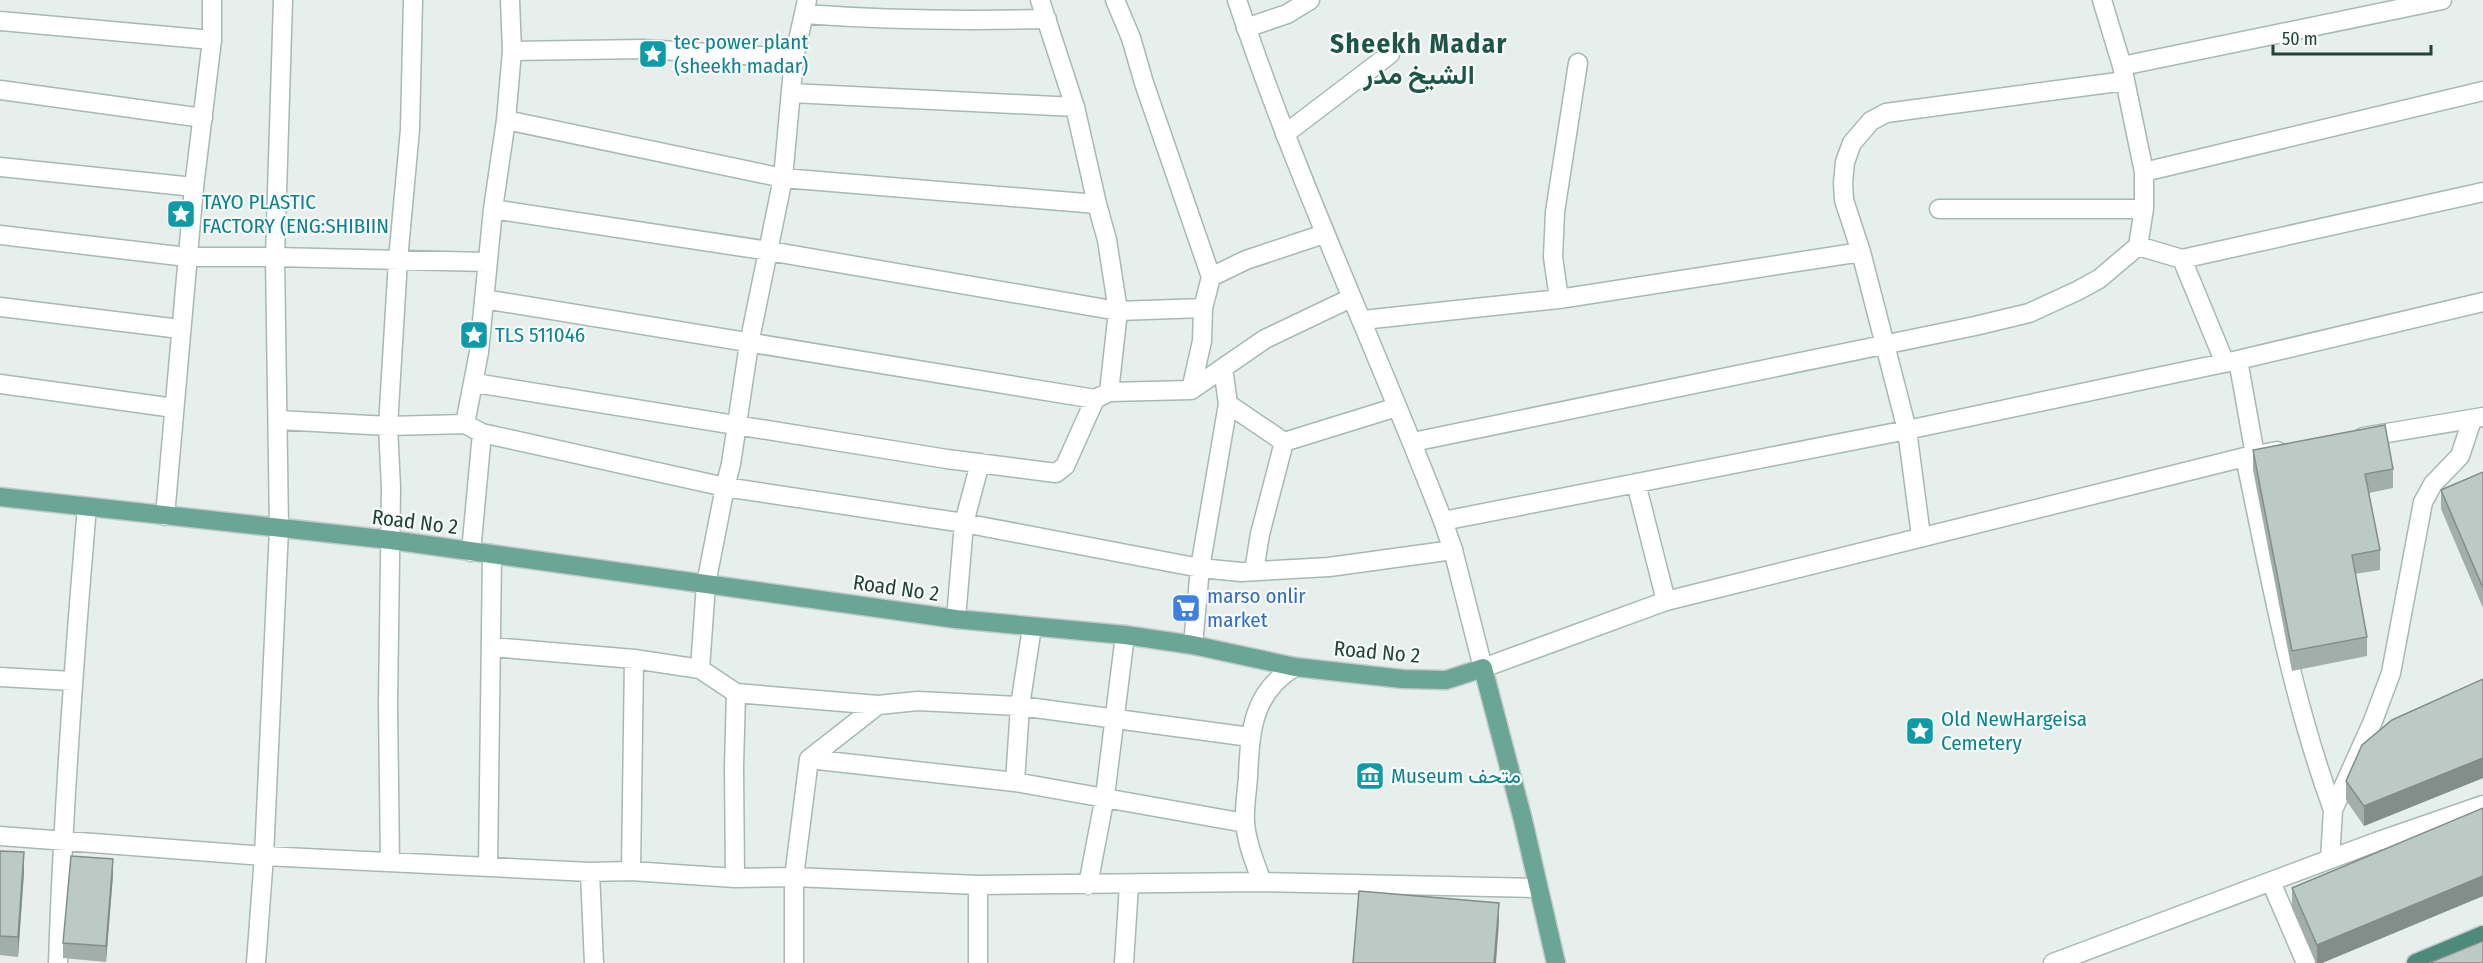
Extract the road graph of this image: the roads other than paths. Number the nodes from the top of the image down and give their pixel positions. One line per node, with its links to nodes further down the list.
1 (212, 0): 15 (street)
2 (284, 0): 43 (street)
3 (413, 0): 45 (street)
4 (510, 0): 16 (street)
5 (1040, 0): 12 (street)
6 (1115, 0): 47 (street)
7 (1237, 0): 14 (street)
8 (1310, 0): 14 (street)
9 (2102, 0): 20 (street)
10 (2442, 0): 20 (street)
11 (806, 7): 12 (street); 18 (street)
12 (1047, 19): 24 (street)
13 (0, 21): 15 (street)
14 (1246, 28): 27 (street)
15 (212, 40): 25 (street)
16 (512, 51): 18 (street); 26 (street)
17 (1390, 54): 27 (street)
18 (794, 58): 23 (street)
19 (1578, 63): 50 (street)
20 (2123, 74): 29 (street); 41 (street)
21 (0, 90): 25 (street)
22 (2483, 91): 29 (street)
23 (791, 93): 24 (street); 30 (street)
24 (1075, 107): 33 (street)
25 (203, 118): 31 (street)
26 (506, 120): 30 (street); 34 (street)
27 (1285, 134): 37 (street)
28 (0, 167): 31 (street)
29 (2144, 172): 36 (street)
30 (783, 178): 33 (street); 40 (street)
31 (194, 187): 42 (street)
32 (2483, 192): 44 (street)
33 (1096, 204): 54 (street)
34 (493, 209): 40 (street); 46 (street)
35 (1940, 209): 36 (street)
36 (2144, 209): 39 (street)
37 (1324, 234): 47 (street); 48 (street)
38 (0, 235): 42 (street)
39 (2138, 246): 44 (street); 57 (street)
40 (769, 251): 54 (street); 58 (street)
41 (1861, 252): 50 (street); 57 (street)
42 (187, 257): 43 (street); 56 (street)
43 (275, 257): 45 (street); 69 (street)
44 (2182, 259): 59 (street)
45 (398, 260): 46 (street); 72 (street)
46 (487, 262): 49 (street)
47 (1211, 277): 53 (street)
48 (1351, 298): 55 (street); 60 (street)
49 (484, 299): 58 (street); 61 (street)
50 (1559, 299): 55 (street)
51 (2483, 302): 59 (street)
52 (0, 307): 56 (street)
53 (1203, 308): 54 (street); 63 (street)
54 (1118, 311): 64 (street)
55 (1363, 320): 66 (street)
56 (180, 329): 67 (street)
57 (1884, 343): 73 (street); 77 (street)
58 (749, 344): 64 (street); 71 (street)
59 (2232, 362): 73 (street); 79 (street)
60 (1223, 368): 63 (street); 65 (street)
61 (475, 383): 70 (street); 71 (street)
62 (0, 384): 67 (street)
63 (1191, 390): 64 (street)
64 (1102, 396): 80 (street)
65 (1228, 404): 76 (street); 94 (street)
66 (1397, 407): 76 (street); 77 (street)
67 (174, 408): 85 (street)
68 (2477, 419): 75 (street); 118 (street)
69 (278, 420): 72 (street); 88 (street)
70 (465, 424): 72 (street); 74 (street)
71 (738, 424): 80 (street); 82 (street)
72 (388, 426): 90 (street)
73 (1906, 430): 81 (street); 89 (street)
74 (482, 433): 82 (street); 92 (street)
75 (2346, 440)
76 (1284, 442): 95 (street)
77 (1413, 442): 86 (street)
78 (2289, 449): 79 (street)
79 (2250, 456): 89 (street); 118 (street)
80 (980, 463): 87 (street)
81 (1636, 483): 86 (street); 97 (street)
82 (725, 487): 87 (street); 96 (street)
83 (0, 497): 84 (main road, Road No 2)
84 (87, 507): 85 (main road, Road No 2); 108 (street)
85 (165, 516): 88 (main road, Road No 2)
86 (1443, 521): 91 (street)
87 (964, 523): 94 (street); 98 (street)
88 (279, 529): 90 (main road, Road No 2); 122 (street)
89 (1921, 536): 97 (street)
90 (391, 540): 92 (main road, Road No 2); 124 (street)
91 (1453, 550): 95 (street); 105 (street)
92 (471, 552): 93 (main road, Road No 2)
93 (492, 554): 96 (main road, Road No 2); 102 (street)
94 (1200, 568): 95 (street); 101 (street)
95 (1254, 571)
96 (706, 584): 98 (main road, Road No 2); 106 (street)
97 (1666, 601): 105 (street)
98 (956, 619): 99 (main road, Road No 2)
99 (1032, 627): 100 (main road, Road No 2); 111 (street)
100 (1125, 635): 101 (main road, Road No 2); 112 (street)
101 (1193, 645): 104 (main road, Road No 2)
102 (492, 647): 103 (street); 125 (street)
103 (634, 658): 106 (street); 126 (street)
104 (1295, 667): 105 (main road, Road No 2); 113 (street)
105 (1483, 668): 135 (main road)
106 (700, 669): 109 (street)
107 (0, 676): 108 (street)
108 (72, 681): 121 (street)
109 (736, 693): 110 (street); 129 (street)
110 (878, 705): 111 (street); 114 (street)
111 (1020, 706): 112 (street); 115 (street)
112 (1115, 718): 113 (street); 116 (street)
113 (1250, 737): 119 (street)
114 (809, 759): 115 (street); 128 (street)
115 (1015, 782): 116 (street)
116 (1105, 796): 119 (street); 133 (street)
117 (2483, 805): 123 (street)
118 (2333, 810): 123 (street)
119 (1245, 823): 130 (street)
120 (0, 837): 121 (street)
121 (62, 841): 122 (street); 137 (street)
122 (264, 856): 124 (street); 138 (street)
123 (2330, 859): 131 (street)
124 (390, 862): 125 (street)
125 (488, 867): 127 (street)
126 (631, 871): 127 (street); 129 (street)
127 (590, 872): 139 (street)
128 (794, 877): 129 (street); 132 (street); 140 (street)
129 (735, 878)
130 (1262, 882): 134 (street); 135 (street)
131 (2271, 882): 144 (street); 145 (street)
132 (978, 885): 133 (street); 141 (street)
133 (1088, 885): 134 (street)
134 (1129, 885): 142 (street)
135 (1538, 888): 143 (main road)
136 (2483, 935): 146 (highway)
137 (58, 963)
138 (256, 963)
139 (594, 963)
140 (794, 963)
141 (978, 963)
142 (1124, 963)
143 (1556, 963)
144 (2053, 963)
145 (2306, 963)
146 (2416, 963)

